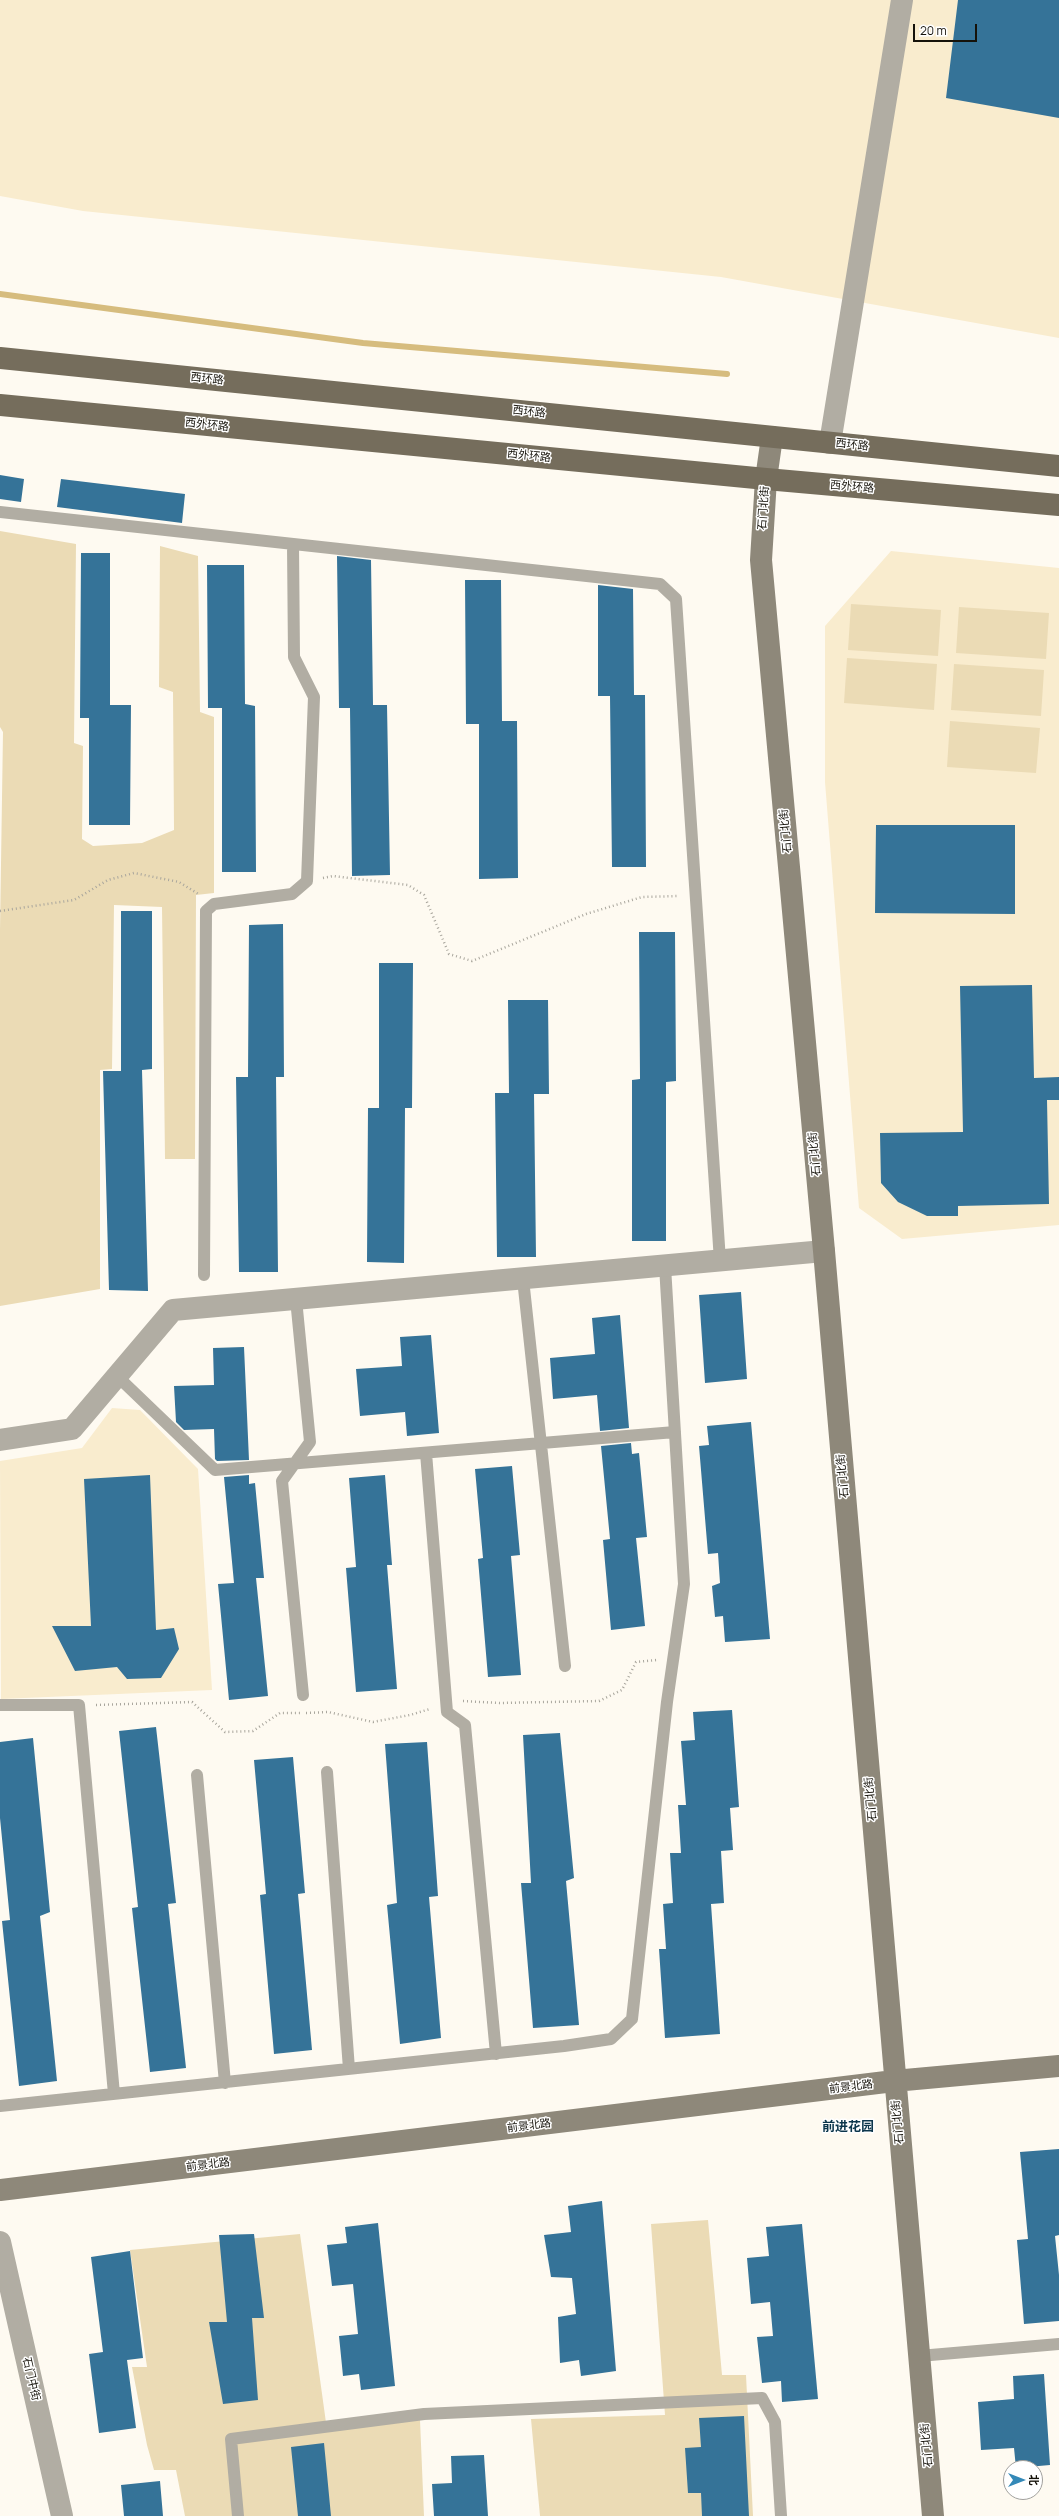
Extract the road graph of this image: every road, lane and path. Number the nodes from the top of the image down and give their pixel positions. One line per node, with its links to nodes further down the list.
1 (902, 0): 5 (street)
2 (0, 358): 4 (main road, 西环路)
3 (0, 405): 7 (main road, 西外环路)
4 (772, 437): 5 (main road, 西环路); 7 (street, 石门北街)
5 (830, 443): 6 (main road, 西环路)
6 (1059, 466)
7 (766, 479): 8 (main road, 西外环路); 15 (street, 石门北街)
8 (1059, 505)
9 (0, 512): 10 (lane)
10 (293, 545): 11 (lane); 12 (lane)
11 (307, 880): 12 (path); 13 (lane)
12 (696, 896): 16 (lane)
13 (214, 904): 14 (path); 18 (lane)
14 (0, 912)
15 (824, 1252): 16 (street); 38 (street, 石门北街)
16 (720, 1261): 17 (street)
17 (665, 1266): 19 (street); 22 (lane)
18 (204, 1275)
19 (523, 1279): 20 (street); 24 (lane)
20 (296, 1299): 21 (street); 26 (lane)
21 (117, 1376): 23 (street); 26 (lane)
22 (675, 1432): 24 (lane); 27 (lane)
23 (0, 1440)
24 (541, 1443): 25 (lane); 28 (lane)
25 (426, 1453): 26 (lane); 30 (lane)
26 (294, 1464): 29 (lane)
27 (673, 1658): 30 (path); 35 (lane)
28 (566, 1666)
29 (303, 1695)
30 (447, 1703): 32 (path); 35 (lane)
31 (0, 1705): 32 (lane)
32 (79, 1705): 40 (lane)
33 (327, 1772): 37 (lane)
34 (197, 1775): 39 (lane)
35 (496, 2054): 37 (lane)
36 (1059, 2066): 38 (street, 前景北路)
37 (349, 2069): 39 (lane)
38 (894, 2082): 42 (street, 前景北路); 45 (street, 石门北街)
39 (225, 2083): 40 (lane)
40 (114, 2094): 41 (lane)
41 (0, 2106)
42 (0, 2190)
43 (0, 2242): 46 (street, 石门中街)
44 (1059, 2344): 45 (lane)
45 (919, 2356): 49 (street, 石门北街)
46 (62, 2516)
47 (238, 2516): 48 (lane)
48 (781, 2516)
49 (933, 2516)

